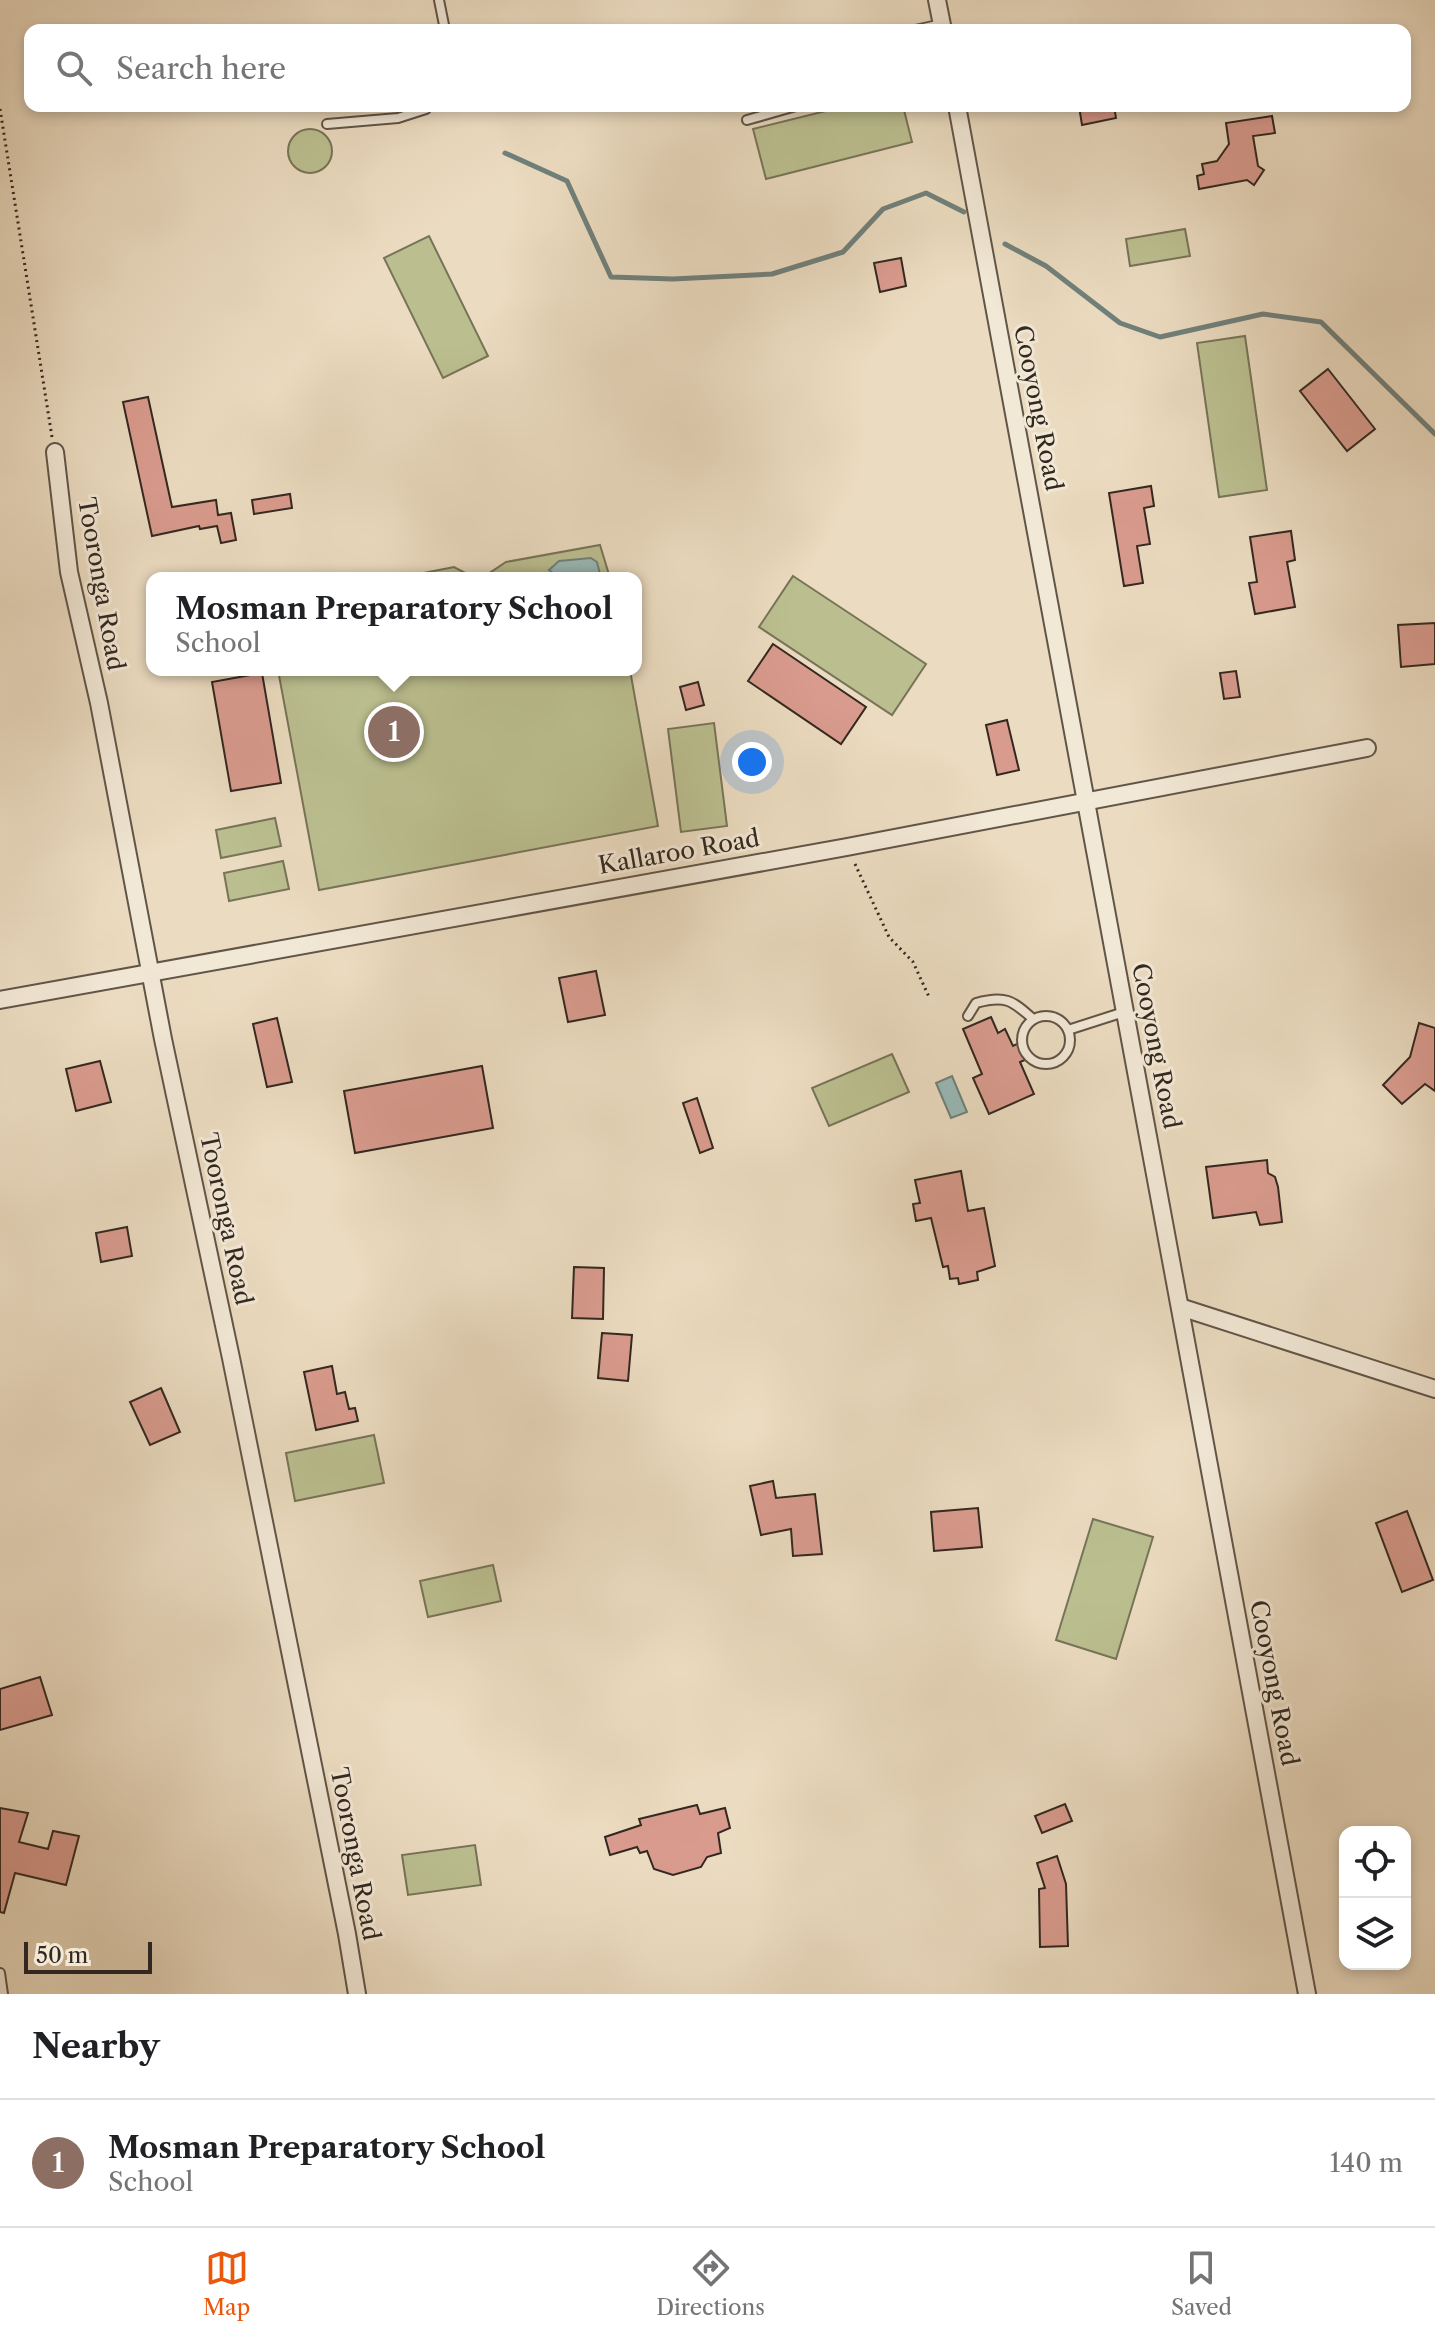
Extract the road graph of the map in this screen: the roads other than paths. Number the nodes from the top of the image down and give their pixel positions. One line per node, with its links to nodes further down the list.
1 (439, 0): 3 (lane)
2 (937, 0): 4 (street)
3 (444, 24)
4 (941, 24)
5 (417, 112): 9 (lane)
6 (775, 112): 8 (lane)
7 (958, 112): 12 (street, Cooyong Road)
8 (747, 120)
9 (327, 124)
10 (55, 452): 13 (street, Tooronga Road)
11 (1367, 748): 12 (street, Kallaroo Road)
12 (1086, 801): 13 (street, Kallaroo Road); 15 (street, Cooyong Road)
13 (151, 974): 14 (street, Kallaroo Road); 23 (street, Tooronga Road)
14 (0, 1000)
15 (1125, 1012): 18 (lane); 19 (street, Cooyong Road)
16 (968, 1016): 17 (lane)
17 (1033, 1019): 18 (lane); 18 (lane)
18 (1068, 1030)
19 (1180, 1307): 20 (street); 24 (street, Cooyong Road)
20 (1435, 1389)
21 (0, 1973): 22 (lane)
22 (3, 1994)
23 (357, 1994)
24 (1307, 1994)

